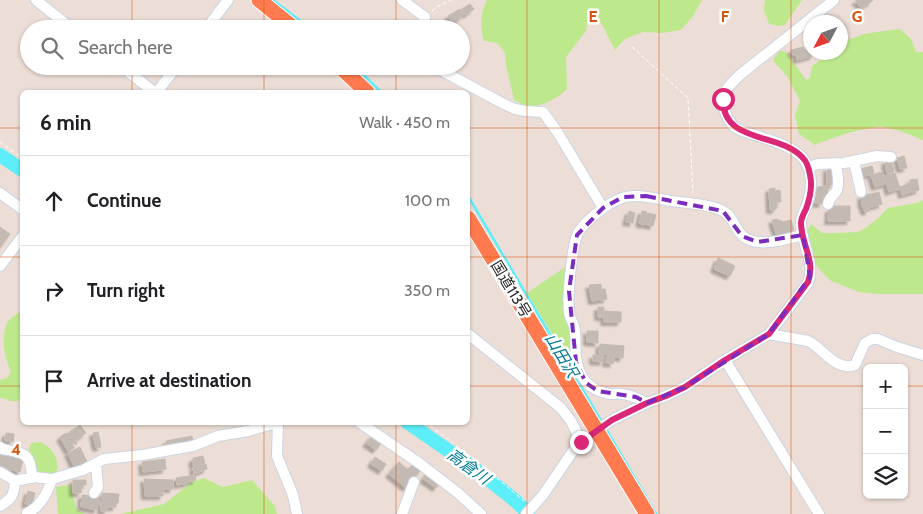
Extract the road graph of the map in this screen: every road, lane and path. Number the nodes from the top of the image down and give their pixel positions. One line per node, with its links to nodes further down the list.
1 (36, 0): 8 (street)
2 (228, 0): 9 (street)
3 (259, 0): 10 (highway)
4 (402, 0): 7 (street)
5 (451, 0): 7 (path)
6 (834, 0): 25 (street)
7 (425, 17): 11 (street)
8 (61, 20)
9 (213, 20)
10 (284, 20)
11 (424, 20)
12 (632, 47): 28 (path)
13 (132, 75): 17 (street)
14 (169, 75): 18 (street)
15 (349, 75): 19 (highway)
16 (450, 75): 31 (street)
17 (152, 90)
18 (157, 90)
19 (365, 90)
20 (0, 142): 21 (path)
21 (20, 157)
22 (891, 157): 23 (street)
23 (854, 162): 24 (street); 26 (street)
24 (836, 164): 25 (street); 29 (street)
25 (808, 167): 33 (street)
26 (861, 192)
27 (0, 193): 30 (street)
28 (694, 204): 31 (street); 33 (street)
29 (828, 204)
30 (20, 208)
31 (603, 208): 40 (street)
32 (470, 221): 45 (highway, 国道113号)
33 (803, 235): 36 (street)
34 (20, 240): 35 (street)
35 (0, 266)
36 (769, 334): 38 (street); 39 (street)
37 (470, 336): 46 (street)
38 (923, 355)
39 (725, 360): 40 (street); 62 (street)
40 (647, 403): 45 (street)
41 (271, 425): 48 (street)
42 (279, 425): 58 (street)
43 (363, 425): 60 (street)
44 (429, 425): 56 (path)
45 (597, 430): 46 (street); 61 (highway, 国道113号)
46 (581, 442): 56 (street)
47 (0, 447): 50 (street)
48 (96, 463): 51 (street); 54 (street)
49 (0, 472): 52 (street)
50 (32, 478): 51 (street); 52 (street)
51 (52, 479): 57 (street)
52 (15, 481): 55 (street)
53 (414, 482): 59 (street)
54 (94, 493)
55 (0, 506)
56 (529, 511)
57 (27, 513)
58 (297, 514)
59 (402, 514)
60 (480, 514)
61 (647, 514)
62 (819, 514)

